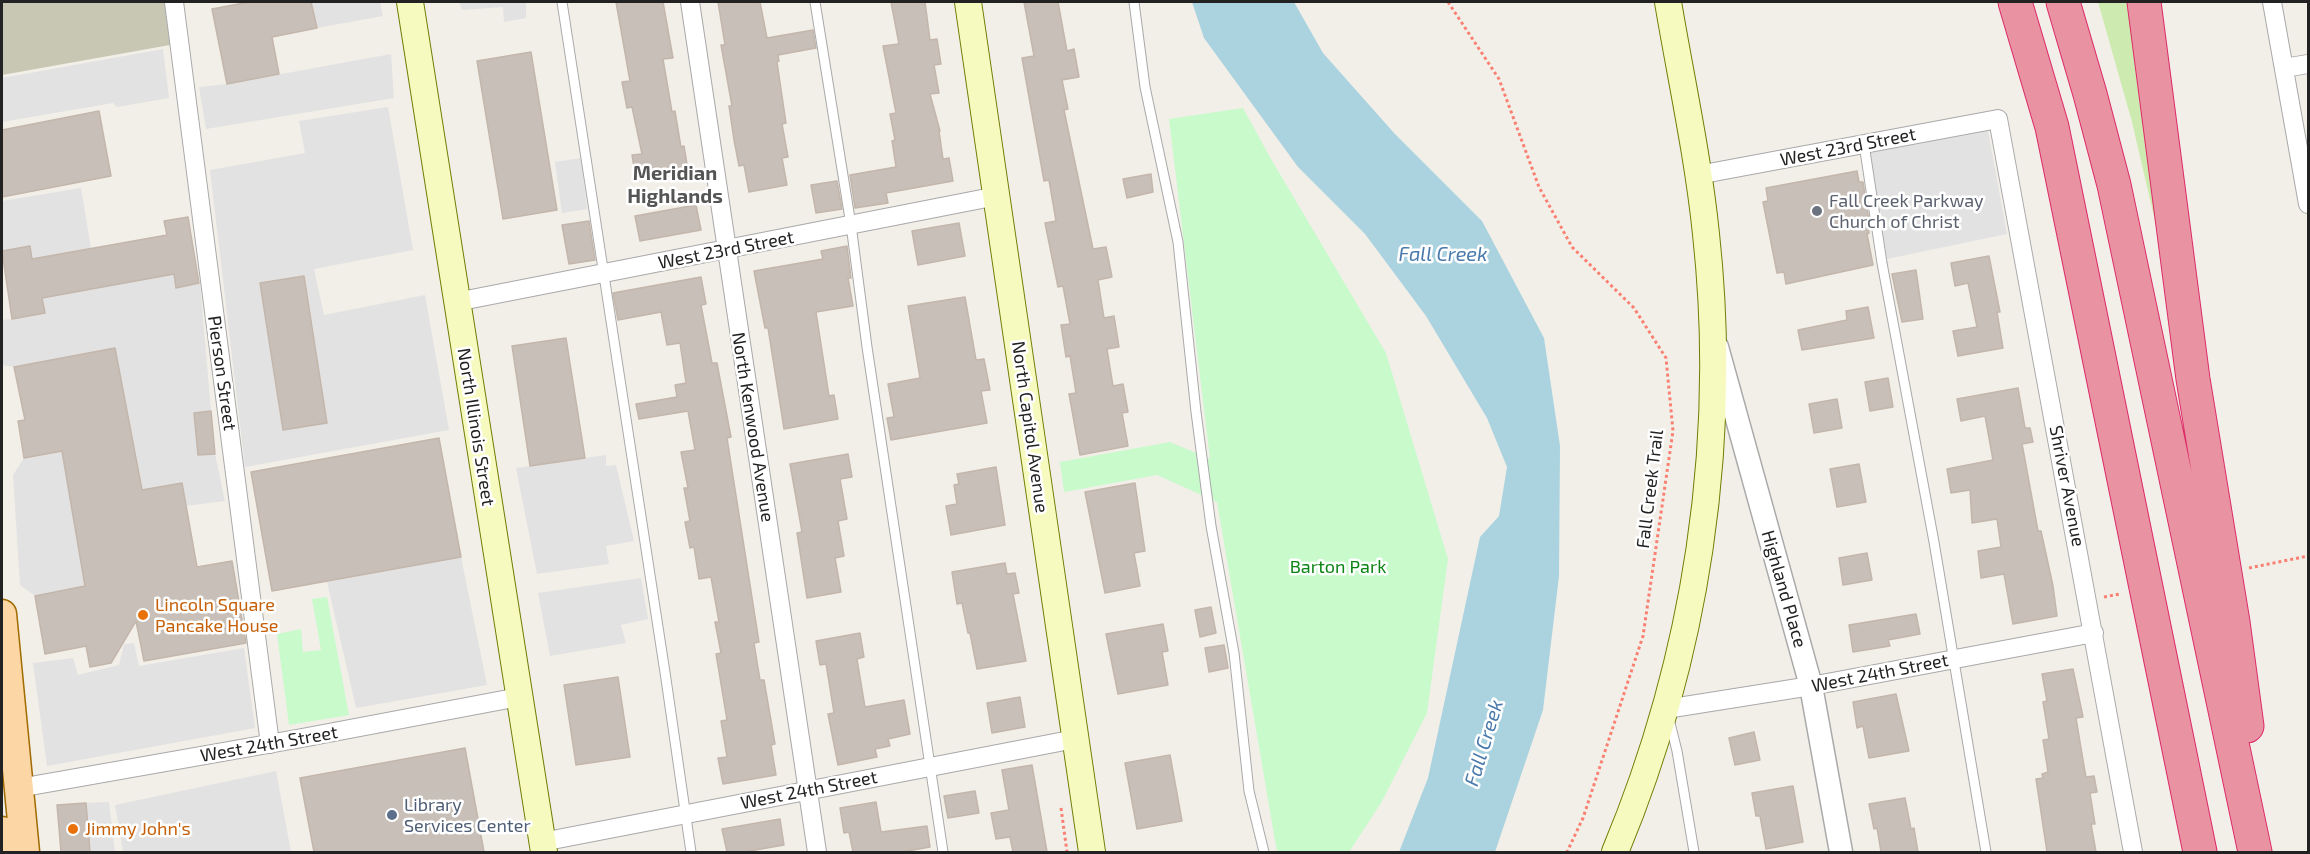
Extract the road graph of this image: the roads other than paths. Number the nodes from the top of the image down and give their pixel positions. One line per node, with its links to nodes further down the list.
1 (174, 2): 32 (street, Pierson Street)
2 (410, 2): 23 (main road, North Illinois Street)
3 (562, 2): 22 (lane)
4 (690, 2): 21 (street, North Kenwood Avenue)
5 (815, 2): 20 (lane)
6 (968, 2): 18 (main road, North Capitol Avenue)
7 (1134, 2): 45 (lane)
8 (1668, 2): 17 (main road)
9 (2015, 2): 51 (highway)
10 (2063, 2): 52 (highway)
11 (2144, 2): 53 (highway)
12 (2272, 2): 14 (street)
13 (2308, 64): 14 (street)
14 (2284, 68): 19 (street)
15 (1998, 119): 16 (street, West 23rd Street); 26 (street, Shriver Avenue)
16 (1864, 144): 17 (street, West 23rd Street); 27 (lane)
17 (1698, 175): 24 (main road)
18 (997, 196): 20 (street, West 23rd Street); 31 (main road, North Capitol Avenue)
19 (2308, 204)
20 (851, 225): 21 (street, West 23rd Street); 33 (lane)
21 (727, 250): 22 (street, West 23rd Street); 35 (street, North Kenwood Avenue)
22 (603, 273): 23 (street, West 23rd Street); 36 (lane)
23 (456, 302): 29 (main road, North Illinois Street)
24 (1712, 329): 28 (street, Highland Place); 30 (main road)
25 (2, 614): 34 (main road)
26 (2094, 633): 27 (street, West 24th Street); 50 (street, Shriver Avenue)
27 (1954, 659): 28 (street, West 24th Street); 49 (lane)
28 (1811, 686): 30 (street, West 24th Street); 48 (street, Highland Place)
29 (519, 697): 32 (street, West 24th Street); 38 (main road, North Illinois Street)
30 (1666, 709): 46 (main road); 47 (lane)
31 (1076, 739): 33 (street, West 24th Street); 44 (main road, North Capitol Avenue)
32 (270, 744): 34 (street, West 24th Street)
33 (930, 767): 35 (street, West 24th Street); 43 (lane)
34 (20, 788): 40 (main road)
35 (808, 791): 36 (street, West 24th Street); 42 (street, North Kenwood Avenue)
36 (685, 814): 38 (street, West 24th Street); 41 (lane)
37 (2, 831): 39 (main road)
38 (543, 847)
39 (4, 852)
40 (26, 852)
41 (691, 852)
42 (817, 852)
43 (943, 852)
44 (1092, 852)
45 (1264, 852)
46 (1615, 852)
47 (1694, 852)
48 (1841, 852)
49 (1986, 852)
50 (2133, 852)
51 (2200, 852)
52 (2255, 852)
53 (2265, 852)

